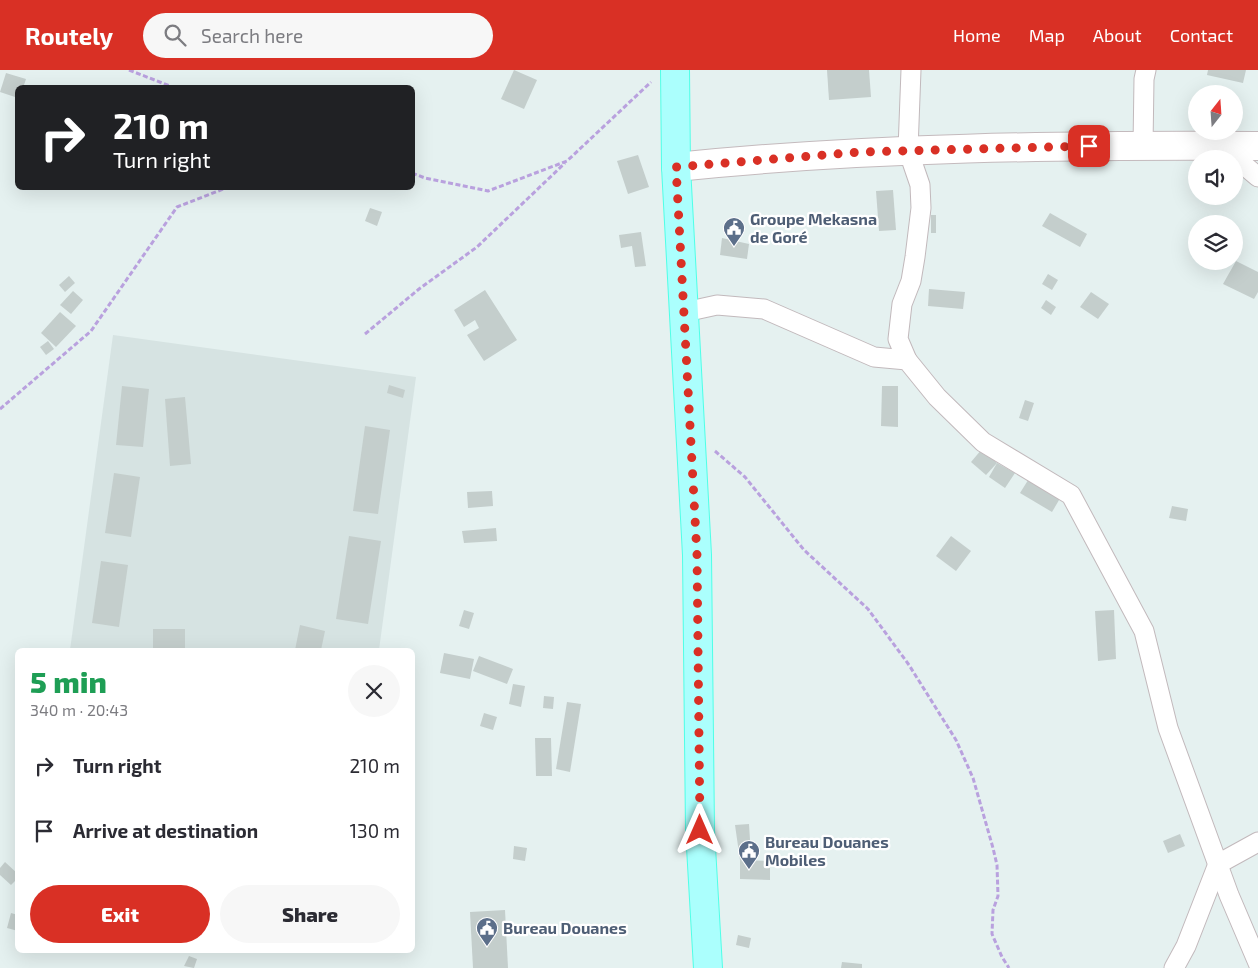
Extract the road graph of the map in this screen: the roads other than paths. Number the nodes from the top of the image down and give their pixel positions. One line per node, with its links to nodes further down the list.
1 (911, 70): 7 (street)
2 (1146, 70): 4 (street)
3 (666, 73): 8 (main road)
4 (1143, 146): 5 (main road); 7 (main road)
5 (1220, 146): 6 (main road); 9 (street)
6 (1258, 146)
7 (908, 150): 8 (main road); 11 (street)
8 (676, 167): 10 (main road)
9 (1258, 177)
10 (685, 312): 11 (street); 15 (main road)
11 (907, 360): 13 (street)
12 (1258, 842): 13 (street)
13 (1218, 864): 14 (street); 16 (street)
14 (1258, 963)
15 (708, 968)
16 (1174, 968)

